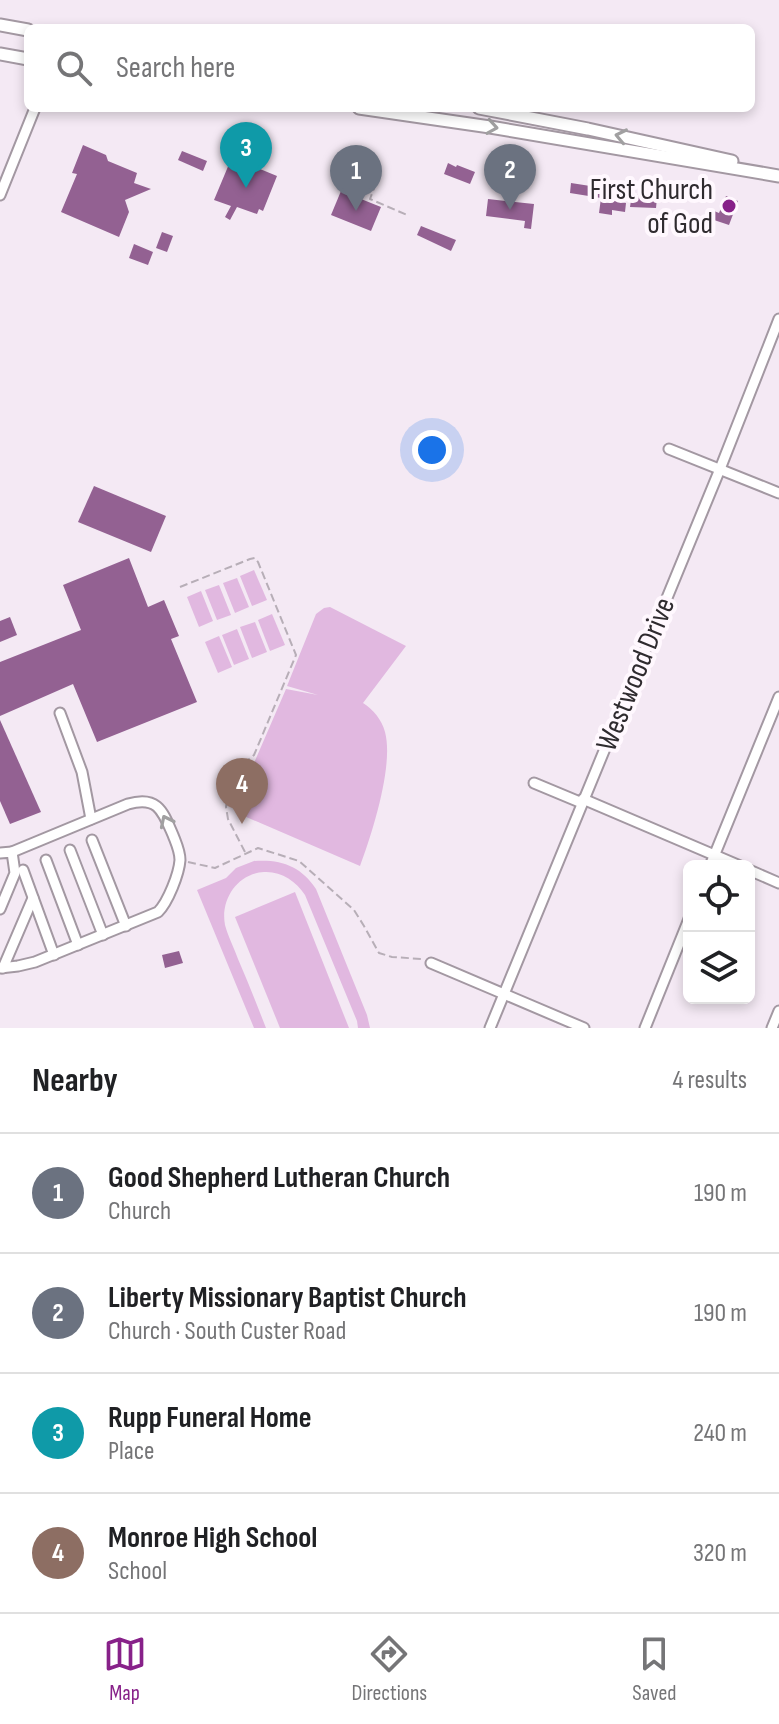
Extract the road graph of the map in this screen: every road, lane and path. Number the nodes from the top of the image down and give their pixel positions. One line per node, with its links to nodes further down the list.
1 (0, 25): 2 (main road)
2 (24, 29)
3 (0, 54): 4 (main road)
4 (24, 58)
5 (33, 112): 10 (street)
6 (387, 112): 8 (main road, one-way to 8)
7 (499, 112): 8 (main road, one-way to 7)
8 (779, 174)
9 (376, 183): 11 (path)
10 (0, 195)
11 (407, 215)
12 (779, 319): 14 (street, Westwood Drive)
13 (669, 449): 14 (street)
14 (720, 469): 15 (street); 20 (street, Westwood Drive)
15 (779, 493)
16 (180, 587): 26 (path)
17 (779, 697): 27 (street)
18 (60, 713): 21 (street)
19 (534, 783): 20 (street)
20 (583, 801): 27 (street); 44 (street, Westwood Drive)
21 (91, 819): 24 (street); 37 (street, one-way to 21)
22 (92, 840): 37 (street)
23 (70, 850): 39 (street)
24 (12, 852): 25 (street); 36 (street)
25 (0, 853)
26 (246, 854): 31 (path); 42 (path)
27 (715, 855): 29 (street); 30 (street)
28 (46, 860): 40 (street)
29 (713, 860)
30 (726, 860)
31 (188, 862)
32 (23, 870): 35 (street)
33 (755, 873): 34 (street)
34 (779, 883)
35 (33, 898): 41 (street); 43 (street)
36 (0, 909)
37 (126, 926): 39 (street)
38 (684, 932): 48 (street)
39 (103, 935): 40 (street)
40 (78, 945): 41 (street)
41 (54, 955): 43 (street)
42 (429, 961): 44 (street)
43 (1, 968)
44 (505, 994): 46 (street, Westwood Drive); 47 (street)
45 (779, 1011): 49 (street)
46 (490, 1028)
47 (584, 1028)
48 (645, 1028)
49 (772, 1028)

